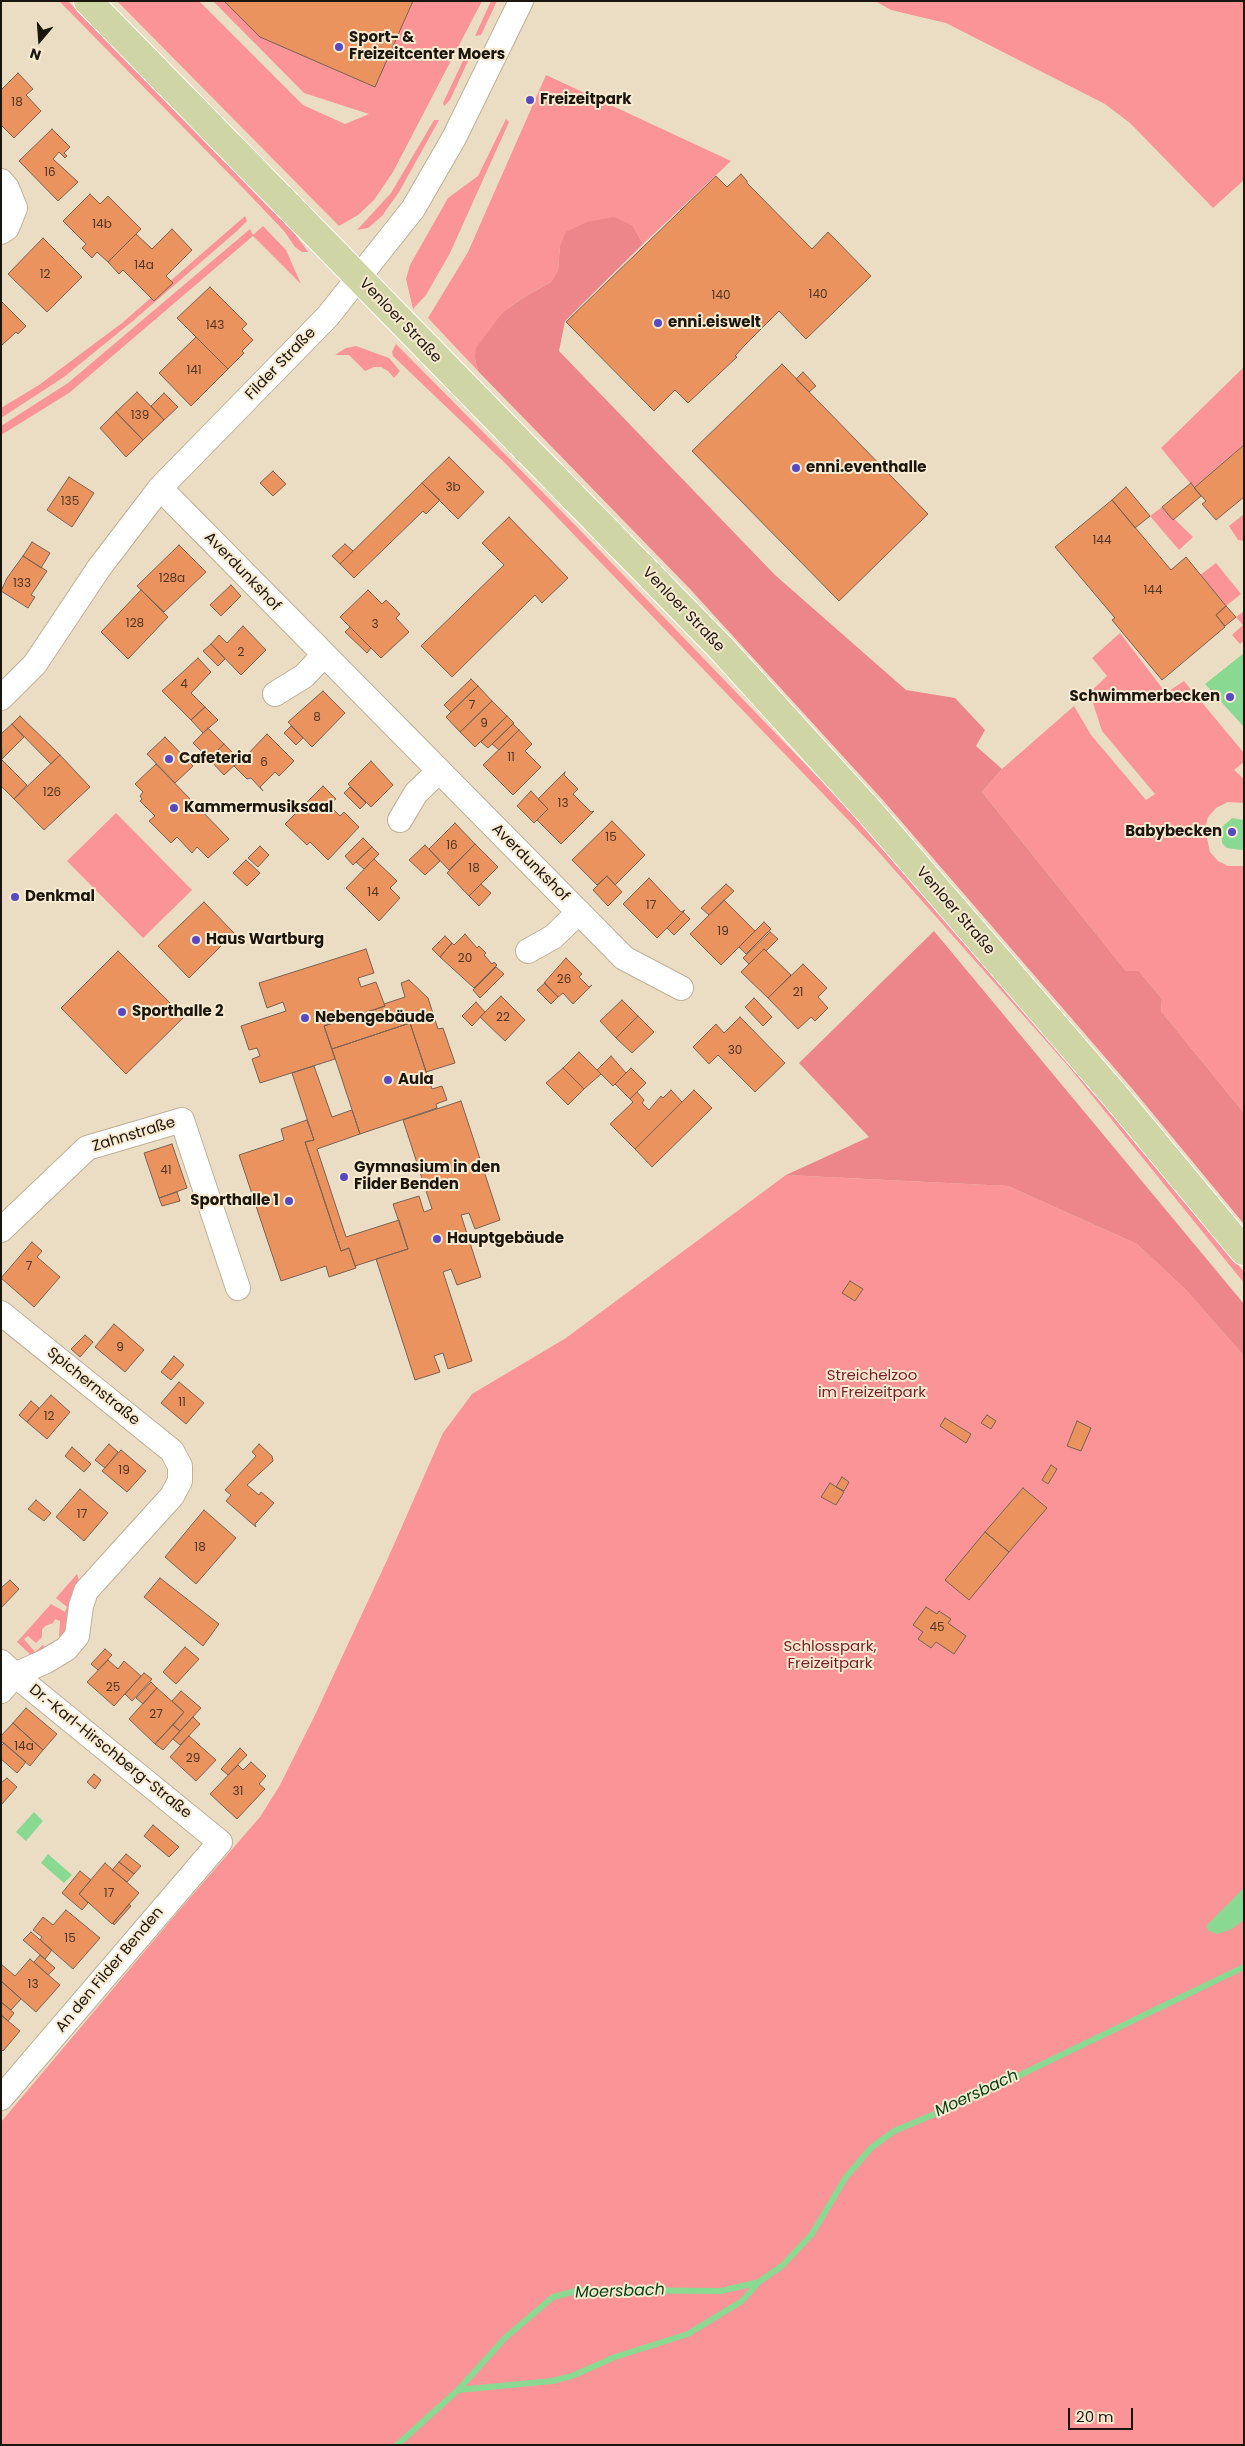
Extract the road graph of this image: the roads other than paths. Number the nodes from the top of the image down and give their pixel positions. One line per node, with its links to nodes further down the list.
1 (88, 1): 5 (main road, Venloer Straße)
2 (521, 1): 5 (street, Filder Straße)
3 (1, 181): 4 (street)
4 (1, 232)
5 (359, 280): 6 (street, Filder Straße); 16 (main road, Venloer Straße)
6 (160, 488): 7 (street, Averdunkshof); 9 (street, Filder Straße)
7 (324, 655): 8 (street); 10 (street, Averdunkshof)
8 (275, 694)
9 (1, 698)
10 (440, 771): 11 (street); 12 (street, Averdunkshof)
11 (400, 820)
12 (579, 912): 13 (street, Averdunkshof); 14 (street, Averdunkshof)
13 (528, 951)
14 (681, 988)
15 (1, 1230): 17 (street, Zahnstraße)
16 (1244, 1251)
17 (238, 1288)
18 (1, 1313): 19 (street, Spichernstraße)
19 (6, 1676): 20 (street, Dr.-Karl-Hirschberg-Straße)
20 (220, 1842): 21 (street, An den Filder Benden)
21 (1, 2098)

